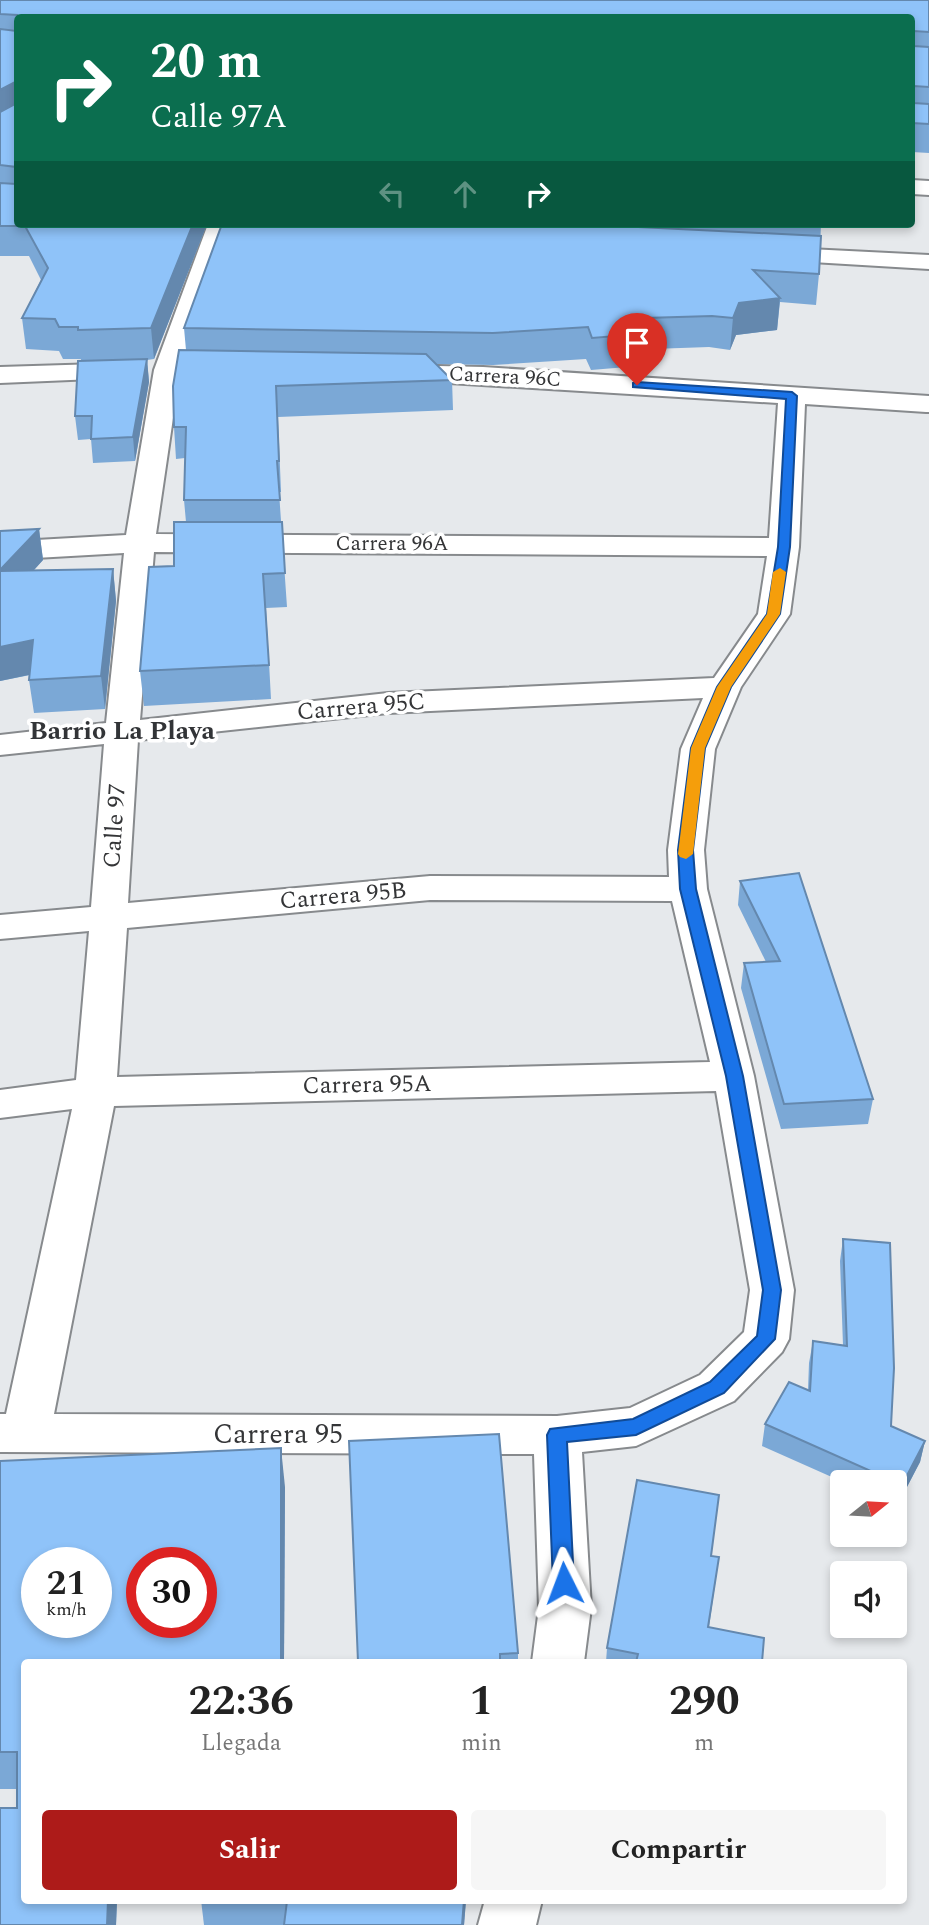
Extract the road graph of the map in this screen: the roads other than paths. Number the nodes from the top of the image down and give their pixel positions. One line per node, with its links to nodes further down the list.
1 (219, 228): 4 (street, Calle 97)
2 (752, 253): 3 (street)
3 (929, 262)
4 (181, 370): 6 (street); 9 (street, Calle 97)
5 (373, 373): 7 (street, Carrera 96C)
6 (0, 375)
7 (792, 396): 8 (street, Carrera 96C); 10 (street, Carrera 95)
8 (926, 404)
9 (139, 543): 10 (street, Carrera 96A); 11 (street, Carrera 96A); 13 (street, Calle 97)
10 (784, 547): 12 (street, Carrera 95)
11 (0, 551)
12 (724, 687): 13 (street, Carrera 95C); 15 (street, Carrera 95)
13 (122, 732): 14 (street, Carrera 95C); 16 (street, Calle 97)
14 (0, 745)
15 (688, 889): 16 (street, Carrera 95B); 18 (street, Carrera 95)
16 (109, 915): 17 (street, Carrera 95B); 19 (street, Calle 97)
17 (0, 927)
18 (734, 1076): 19 (street, Carrera 95A); 22 (street, Carrera 95)
19 (96, 1092): 20 (street, Carrera 95A); 21 (street, Calle 97)
20 (0, 1104)
21 (13, 1433): 22 (street, Carrera 95)
22 (557, 1435): 23 (street)
23 (558, 1659)
24 (513, 1904): 25 (street)
25 (507, 1925)

